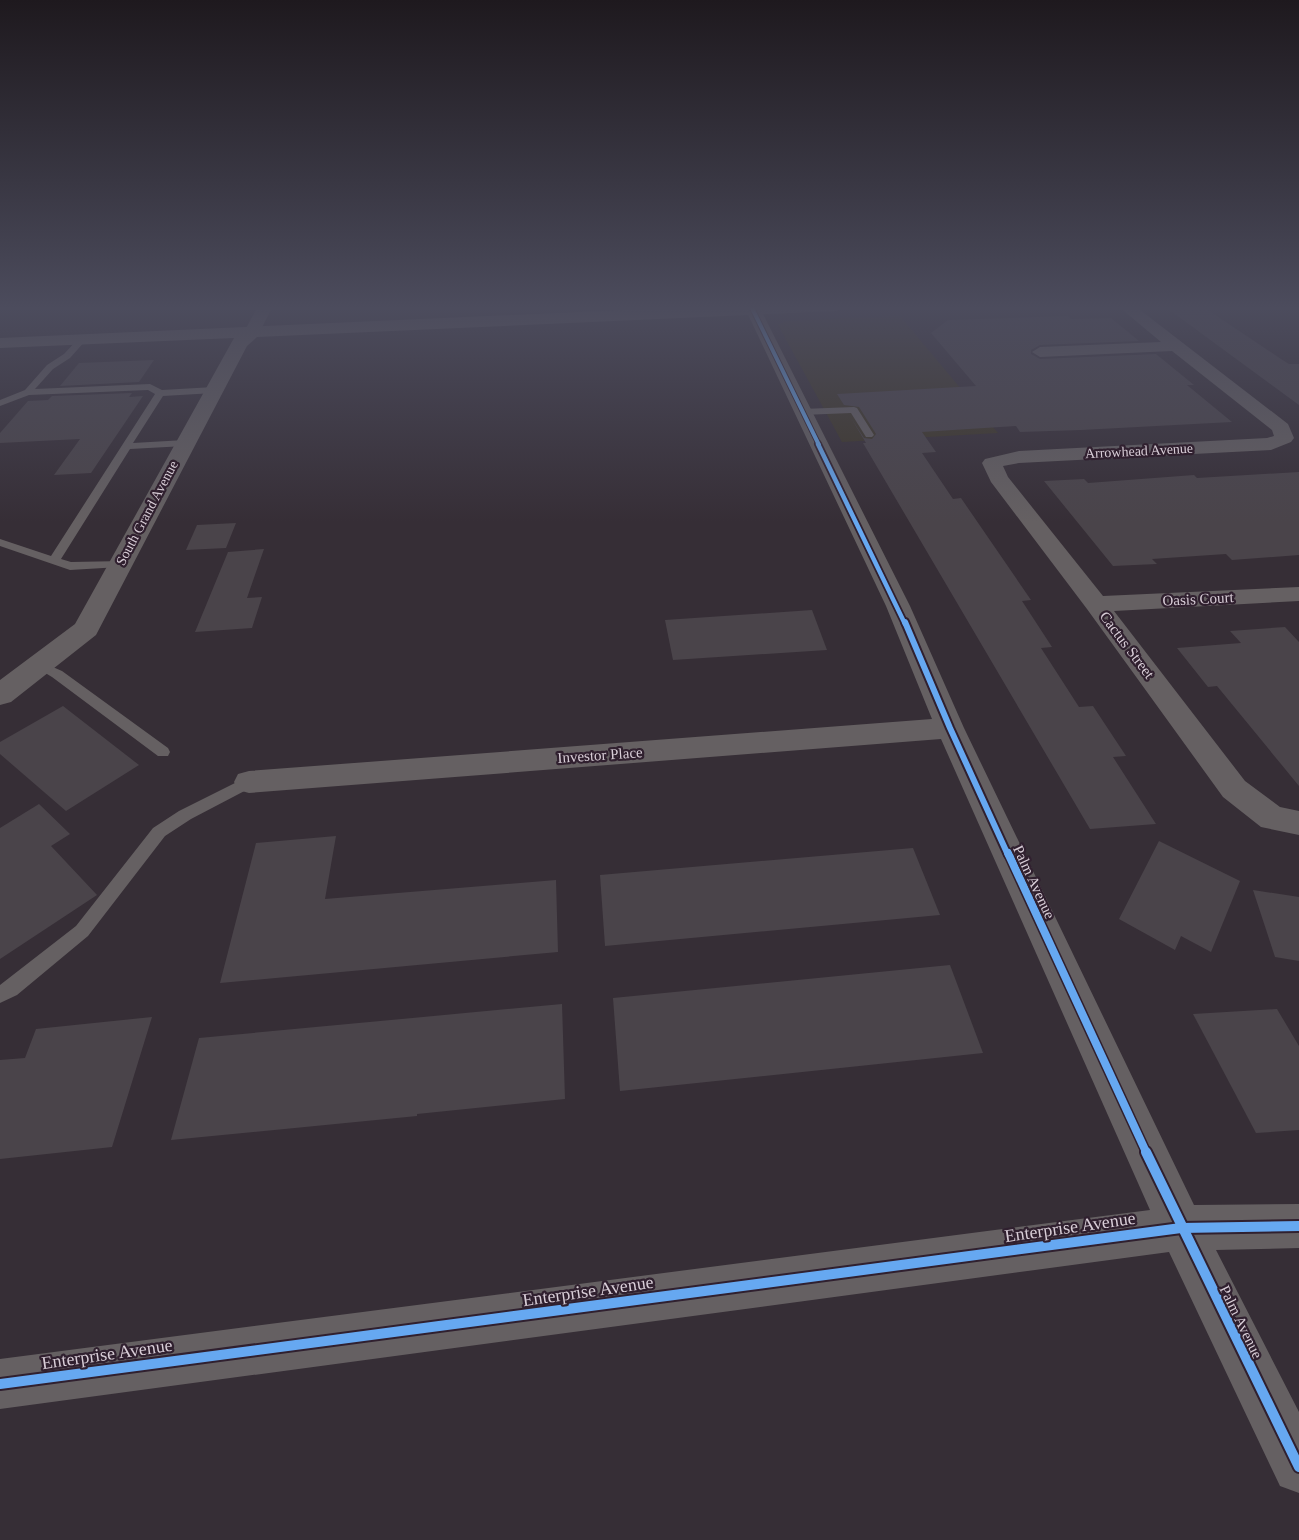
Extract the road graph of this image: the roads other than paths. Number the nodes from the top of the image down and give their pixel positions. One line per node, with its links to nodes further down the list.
1 (40, 378): 6 (lane)
2 (220, 378): 5 (street, South Grand Avenue)
3 (786, 378): 9 (street, Palm Avenue)
4 (1217, 378): 13 (street, Arrowhead Avenue)
5 (214, 390): 7 (lane); 11 (street, South Grand Avenue)
6 (27, 392): 7 (lane); 8 (lane)
7 (160, 393): 12 (lane)
8 (0, 403)
9 (802, 412): 10 (lane); 21 (street, Palm Avenue)
10 (869, 435)
11 (185, 443): 12 (lane); 16 (street, South Grand Avenue)
12 (126, 446): 15 (lane)
13 (992, 463): 18 (street, Cactus Street)
14 (0, 542): 15 (lane)
15 (54, 560): 16 (lane)
16 (120, 563): 19 (street, South Grand Avenue)
17 (1299, 594): 18 (street, Oasis Court)
18 (1096, 604): 24 (street, Cactus Street)
19 (39, 665): 20 (street, South Grand Avenue); 22 (lane)
20 (0, 695)
21 (950, 728): 23 (street, Investor Place); 27 (street, Palm Avenue)
22 (163, 752)
23 (249, 782): 25 (lane)
24 (1286, 820)
25 (0, 994)
26 (1299, 1226): 27 (street, Enterprise Avenue)
27 (1181, 1228): 28 (street, Enterprise Avenue); 29 (street, Palm Avenue)
28 (0, 1384)
29 (1299, 1467)

